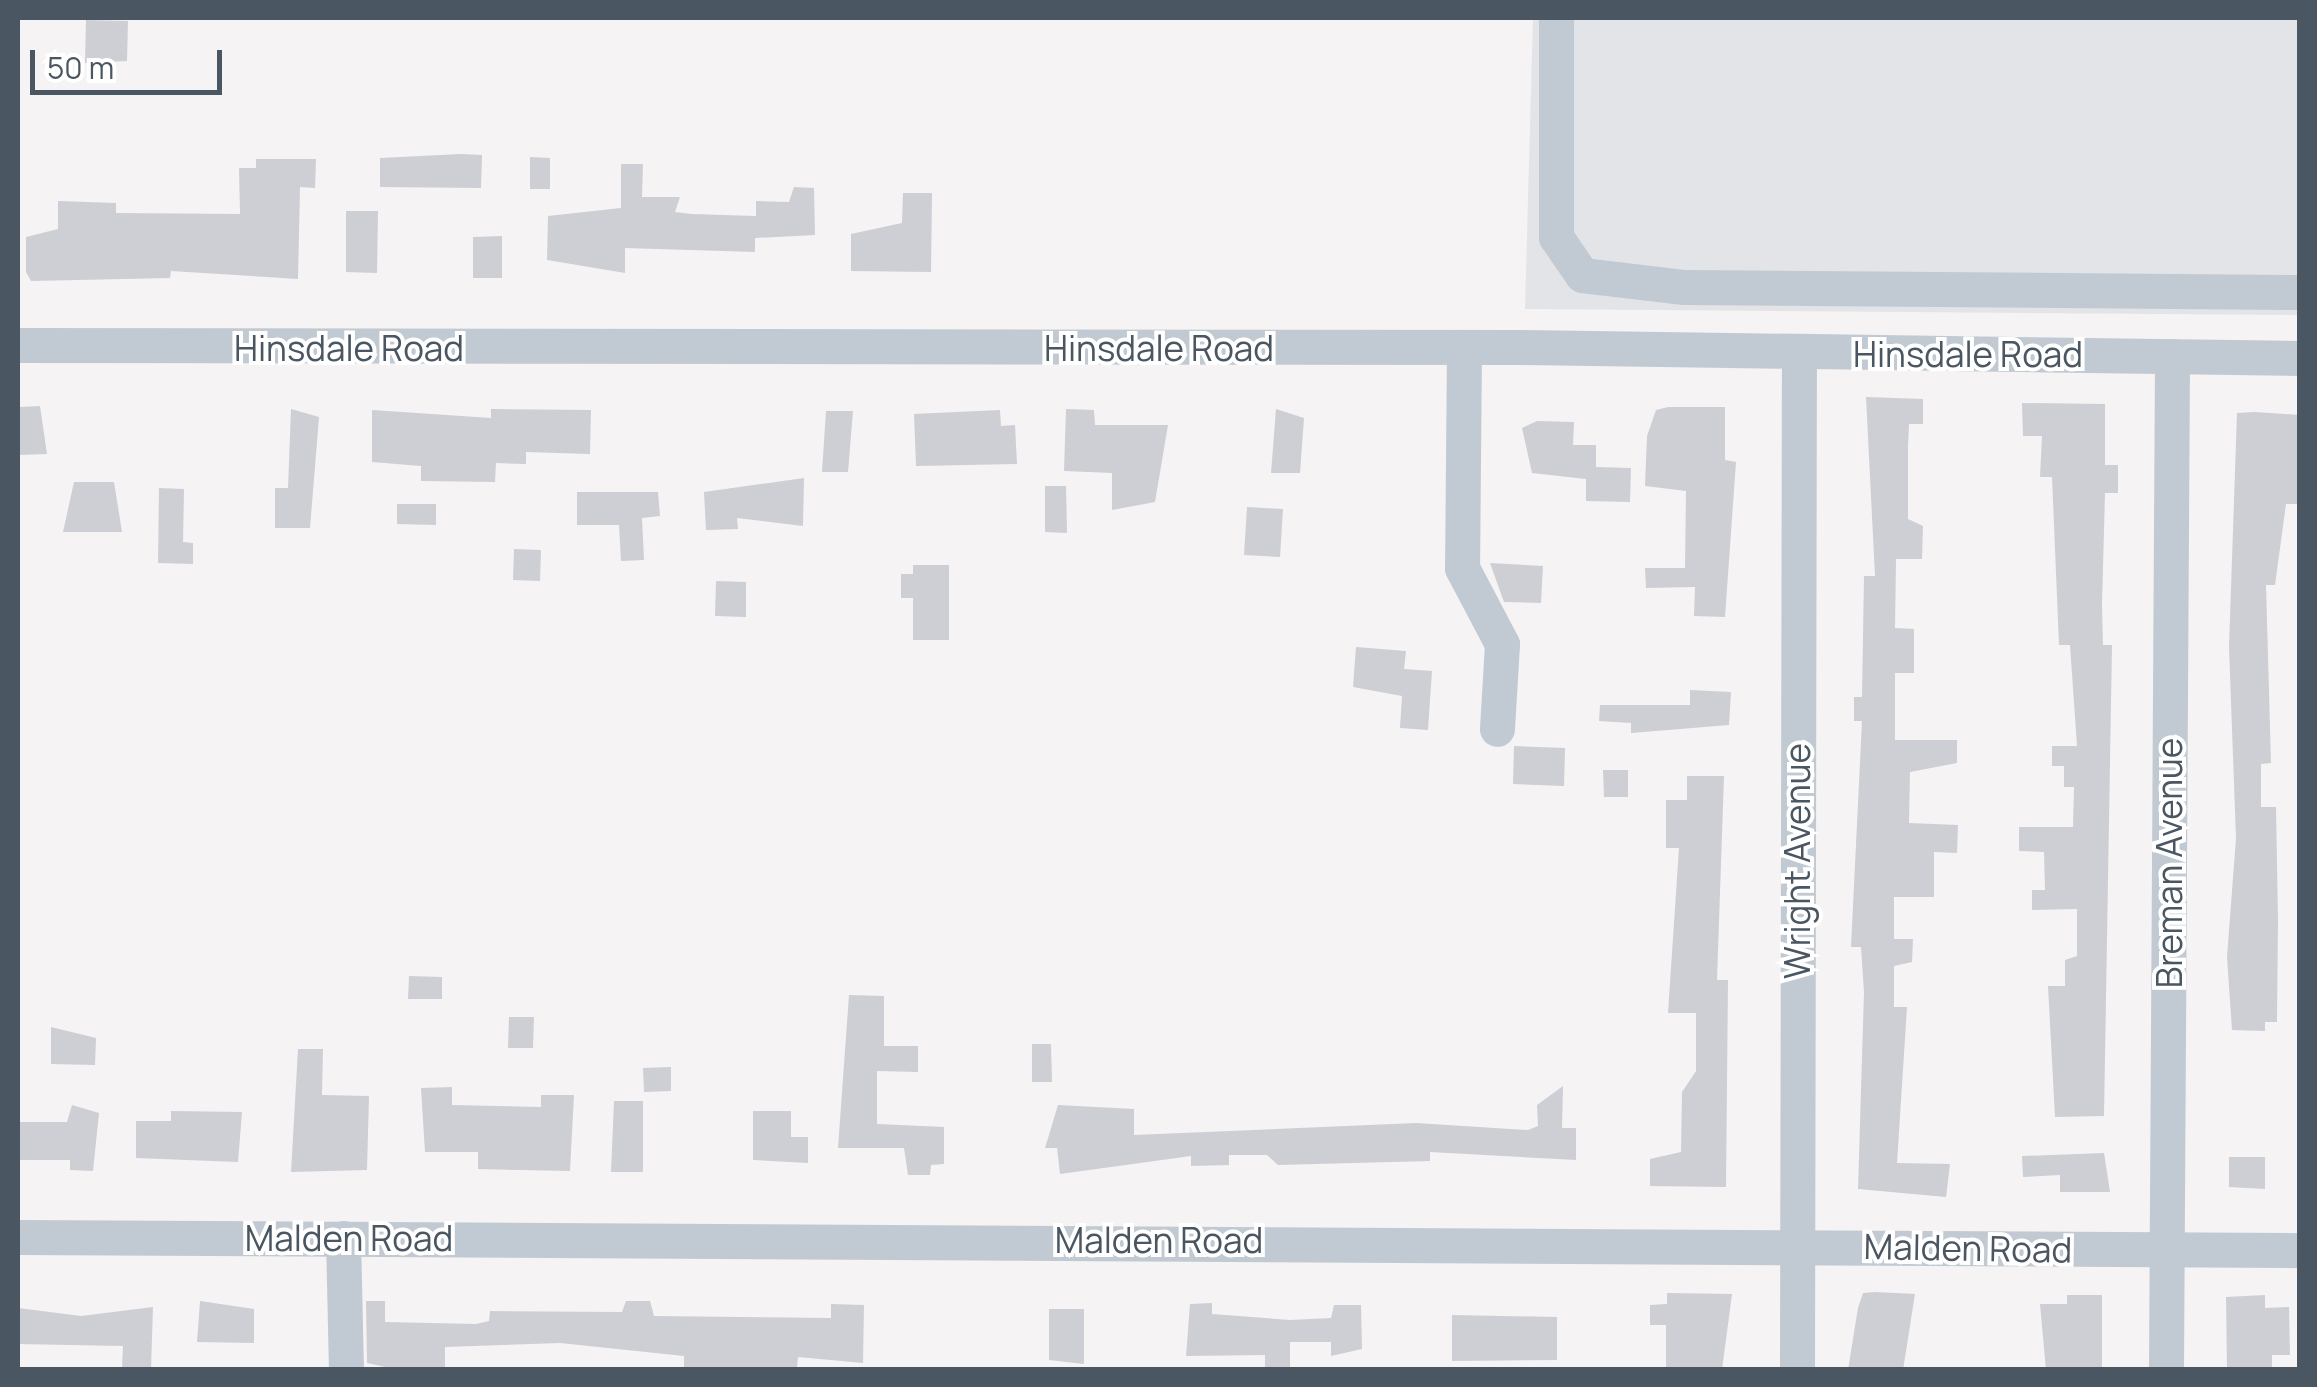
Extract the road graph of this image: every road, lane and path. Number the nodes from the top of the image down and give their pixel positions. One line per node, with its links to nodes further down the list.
1 (1556, 18): 2 (street)
2 (2300, 292)
3 (18, 345): 4 (street, Hinsdale Road)
4 (1464, 347): 5 (street, Hinsdale Road); 8 (street)
5 (1798, 353): 6 (street, Hinsdale Road); 11 (street, Wright Avenue)
6 (2172, 356): 7 (street, Hinsdale Road); 12 (street, Breman Avenue)
7 (2300, 358)
8 (1497, 730)
9 (18, 1237): 10 (street, Malden Road)
10 (344, 1238): 11 (street, Malden Road); 14 (street)
11 (1795, 1246): 12 (street, Malden Road); 15 (street, Wright Avenue)
12 (2167, 1250): 13 (street, Malden Road); 16 (street, Breman Avenue)
13 (2300, 1250)
14 (346, 1370)
15 (1796, 1370)
16 (2166, 1370)

